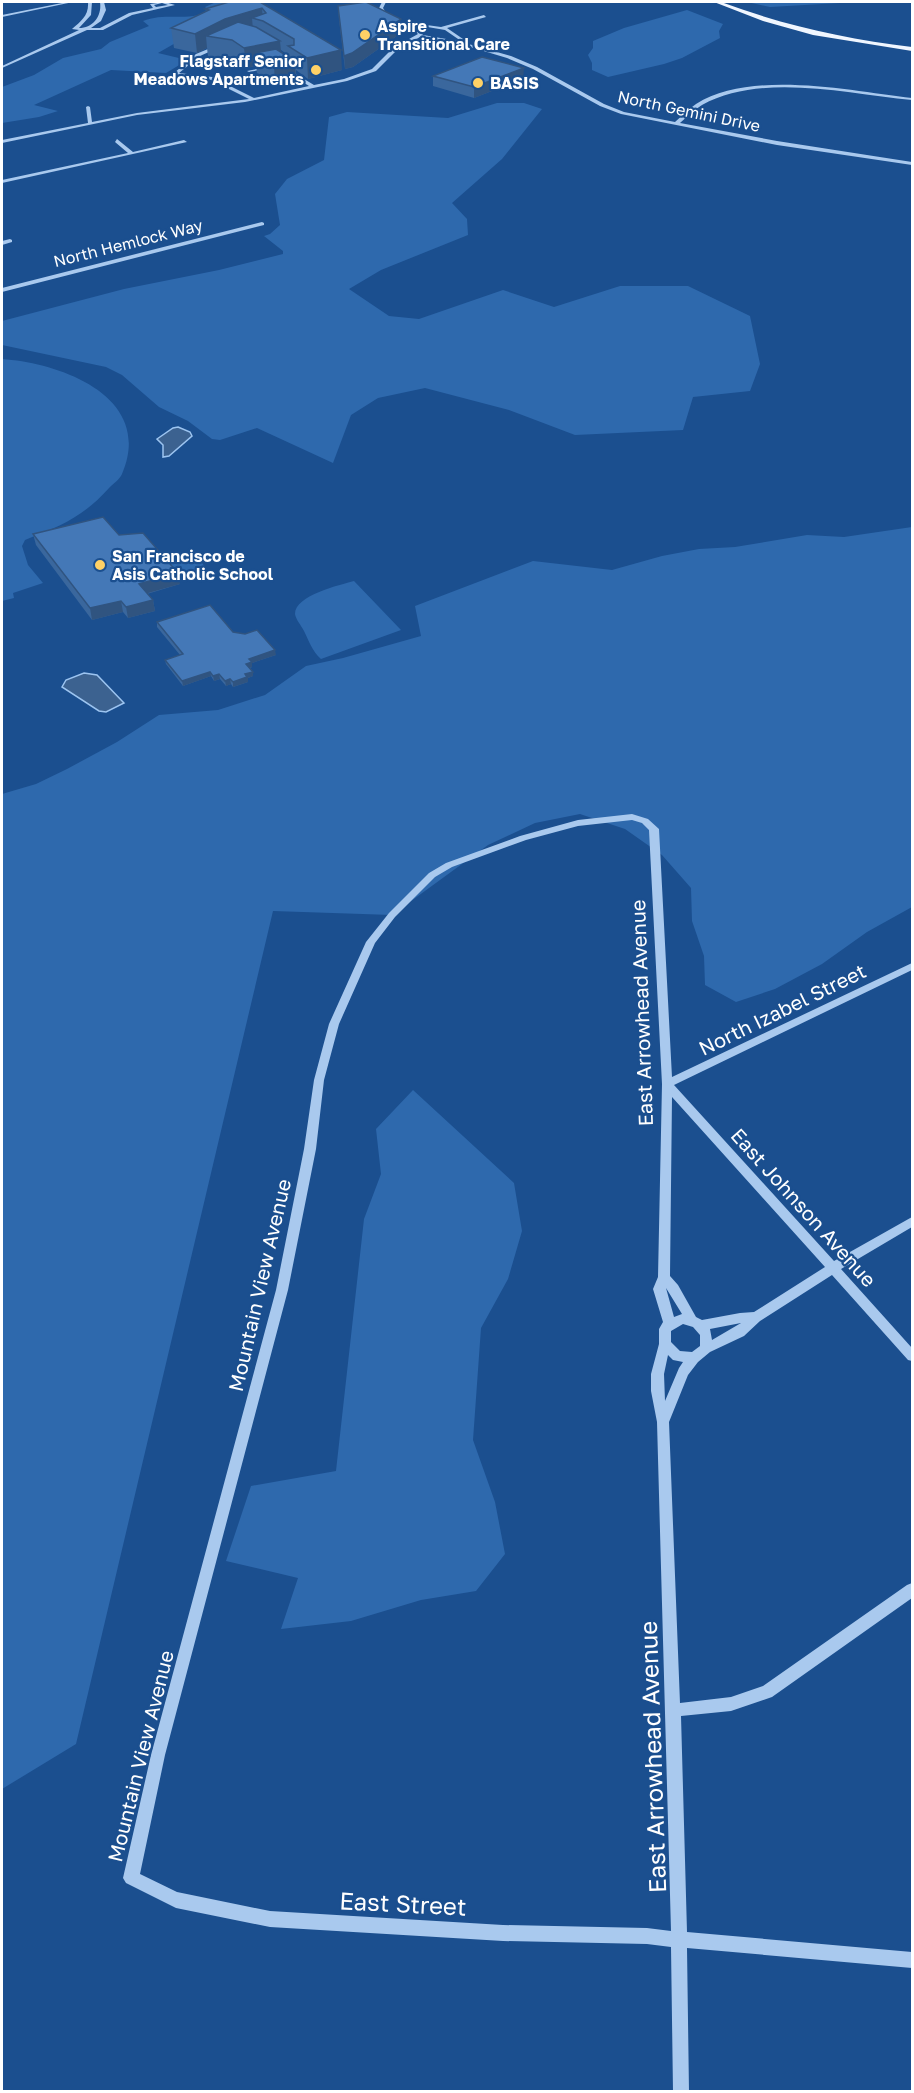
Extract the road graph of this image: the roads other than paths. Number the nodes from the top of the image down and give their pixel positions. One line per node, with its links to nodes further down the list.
1 (71, 2): 7 (street)
2 (90, 2): 13 (street)
3 (102, 2): 14 (street)
4 (388, 2): 15 (street, North Gemini Drive)
5 (717, 2): 20 (main road)
6 (154, 8): 14 (street)
7 (2, 16)
8 (395, 16): 11 (street, North Gemini Drive)
9 (484, 16): 12 (street)
10 (490, 18): 16 (street)
11 (432, 28): 12 (street, North Gemini Drive); 15 (street, North Gemini Drive)
12 (442, 28): 16 (street, North Gemini Drive)
13 (75, 29): 14 (street); 21 (street)
14 (87, 30): 24 (street)
15 (419, 33): 17 (street, North Gemini Drive); 19 (street)
16 (451, 33): 17 (street); 31 (street, North Gemini Drive)
17 (435, 38): 19 (street); 31 (street, North Gemini Drive)
18 (230, 41): 27 (street)
19 (403, 45): 26 (street)
20 (912, 49)
21 (2, 61)
22 (292, 62): 23 (street)
23 (279, 65): 25 (street); 26 (street)
24 (2, 67)
25 (249, 71)
26 (314, 87): 27 (street)
27 (253, 99): 30 (street)
28 (912, 99): 31 (street)
29 (88, 107): 30 (street)
30 (90, 123): 33 (street)
31 (676, 123): 36 (street, North Gemini Drive)
32 (117, 141): 35 (street)
33 (2, 142)
34 (184, 142): 35 (street)
35 (132, 153): 37 (street)
36 (912, 162)
37 (2, 182)
38 (262, 224): 41 (street, North Hemlock Way)
39 (10, 241): 40 (street)
40 (2, 243)
41 (2, 290)
42 (578, 823): 44 (street, East Arrowhead Avenue); 58 (street, Mountain View Avenue)
43 (912, 966): 44 (street, North Izabel Street)
44 (667, 1084): 46 (street, East Johnson Avenue); 47 (street, East Arrowhead Avenue)
45 (912, 1221): 46 (street)
46 (833, 1268): 48 (street); 53 (street, East Johnson Avenue)
47 (664, 1277): 49 (street); 50 (street, East Arrowhead Avenue)
48 (756, 1317): 49 (street); 52 (street)
49 (696, 1323): 50 (street); 52 (street)
50 (670, 1324): 51 (street)
51 (664, 1344): 54 (street); 55 (street, East Arrowhead Avenue)
52 (706, 1348): 54 (street)
53 (912, 1356)
54 (694, 1358): 55 (street, East Arrowhead Avenue)
55 (663, 1422): 59 (street, East Arrowhead Avenue)
56 (912, 1590): 57 (street)
57 (682, 1709)
58 (131, 1878): 59 (street, East Street)
59 (680, 1939): 60 (street, East Street); 61 (street, East Arrowhead Avenue)
60 (912, 1960)
61 (681, 2091)

